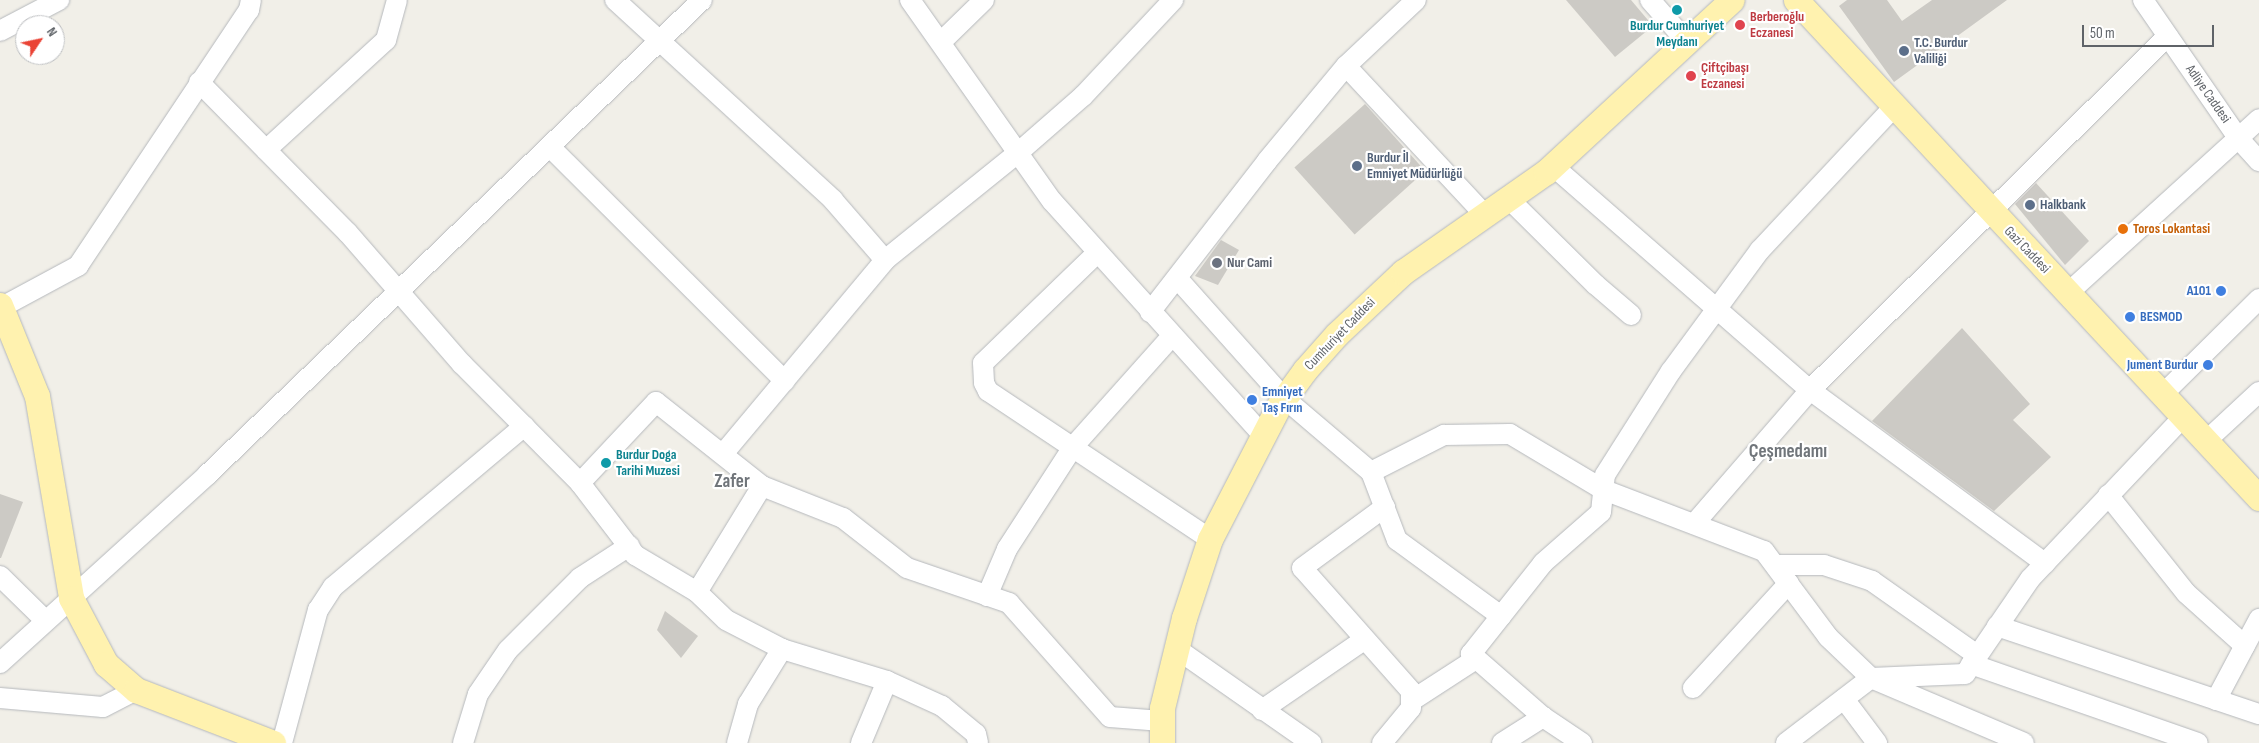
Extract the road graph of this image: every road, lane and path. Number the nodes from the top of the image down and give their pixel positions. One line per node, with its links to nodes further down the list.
1 (59, 0): 14 (street)
2 (251, 0): 20 (street)
3 (397, 0): 25 (street)
4 (615, 0): 18 (street)
5 (702, 0): 18 (street)
6 (910, 0): 16 (street)
7 (984, 0): 16 (street)
8 (1172, 0): 26 (street)
9 (1416, 0): 19 (street)
10 (1650, 0): 17 (street)
11 (1732, 0): 17 (main road, Cumhuriyet Caddesi)
12 (1796, 0): 21 (main road, Gazi Caddesi)
13 (2143, 0): 15 (street, Adliye Caddesi)
14 (0, 31)
15 (2168, 36): 23 (street, Adliye Caddesi); 30 (street)
16 (941, 42): 26 (street)
17 (1687, 42): 28 (main road, Cumhuriyet Caddesi)
18 (659, 43): 24 (street); 33 (street)
19 (1346, 66): 31 (street); 34 (street)
20 (199, 82): 25 (street); 38 (street)
21 (1894, 106): 30 (main road, Gazi Caddesi); 39 (street)
22 (2259, 119): 23 (street)
23 (2239, 139): 27 (street, Adliye Caddesi); 36 (street)
24 (551, 148): 35 (street); 43 (street)
25 (266, 150): 35 (street)
26 (1019, 152): 32 (street); 33 (street)
27 (2259, 161)
28 (1553, 166): 29 (main road, Cumhuriyet Caddesi); 39 (street)
29 (1510, 200): 31 (main road, Cumhuriyet Caddesi); 41 (street)
30 (1991, 213): 36 (main road, Gazi Caddesi); 44 (street)
31 (1485, 215): 47 (main road, Cumhuriyet Caddesi)
32 (1098, 254): 40 (street); 52 (street)
33 (885, 260): 43 (street)
34 (1177, 278): 40 (street); 47 (street)
35 (400, 292): 49 (street); 70 (street)
36 (2068, 293): 46 (main road, Gazi Caddesi)
37 (2259, 300): 46 (street)
38 (0, 307): 70 (main road)
39 (1717, 308): 44 (street); 57 (street)
40 (1150, 312): 42 (street)
41 (1631, 315)
42 (1172, 336): 50 (street); 52 (street)
43 (785, 380): 53 (street)
44 (1810, 390): 61 (street); 64 (street)
45 (2259, 392): 51 (street)
46 (2163, 394): 48 (main road, Gazi Caddesi)
47 (1284, 398): 50 (main road, Cumhuriyet Caddesi); 54 (street)
48 (2184, 416): 51 (main road, Gazi Caddesi); 58 (street)
49 (524, 426): 55 (street); 97 (street)
50 (1263, 435): 62 (main road, Cumhuriyet Caddesi)
51 (2206, 440): 59 (main road, Gazi Caddesi)
52 (1072, 447): 62 (street); 69 (street)
53 (723, 454): 55 (street); 56 (street)
54 (1371, 472): 57 (street); 60 (street)
55 (580, 483): 63 (street)
56 (762, 486): 68 (street); 69 (street)
57 (1604, 490): 61 (street); 71 (street)
58 (2108, 495): 64 (street); 76 (street)
59 (2259, 498)
60 (1385, 507): 71 (street); 75 (street)
61 (1694, 524): 65 (street)
62 (1210, 539): 78 (main road, Cumhuriyet Caddesi)
63 (628, 546): 68 (street); 98 (street)
64 (2045, 563): 74 (street)
65 (1776, 565): 67 (street); 80 (street)
66 (0, 576): 73 (street)
67 (1789, 583): 82 (street); 84 (street)
68 (697, 592): 77 (street)
69 (987, 596): 93 (street)
70 (71, 598): 73 (street); 85 (main road)
71 (1501, 616): 79 (street)
72 (2259, 619): 76 (street)
73 (46, 620): 81 (street)
74 (1998, 626): 80 (street); 88 (street)
75 (1364, 640): 89 (street); 90 (street)
76 (2245, 646): 88 (street)
77 (782, 649): 83 (street); 99 (street)
78 (1176, 649): 90 (street); 93 (main road, Cumhuriyet Caddesi)
79 (1476, 659): 89 (street); 92 (street)
80 (1974, 660): 82 (street); 95 (street)
81 (0, 663)
82 (1871, 678): 87 (street); 94 (street)
83 (887, 681): 100 (street); 101 (street)
84 (1693, 688)
85 (136, 690): 86 (street); 96 (main road)
86 (0, 698)
87 (1844, 699): 106 (street); 107 (street)
88 (2216, 700): 91 (street)
89 (1411, 701): 103 (street)
90 (1262, 710): 102 (street)
91 (2259, 714)
92 (1543, 717): 104 (street); 105 (street)
93 (1162, 732)
94 (1996, 738): 108 (street)
95 (2188, 742)
96 (273, 743)
97 (282, 743)
98 (463, 743)
99 (737, 743)
100 (861, 743)
101 (978, 743)
102 (1311, 743)
103 (1382, 743)
104 (1502, 743)
105 (1582, 743)
106 (1786, 743)
107 (1877, 743)
108 (2024, 743)

